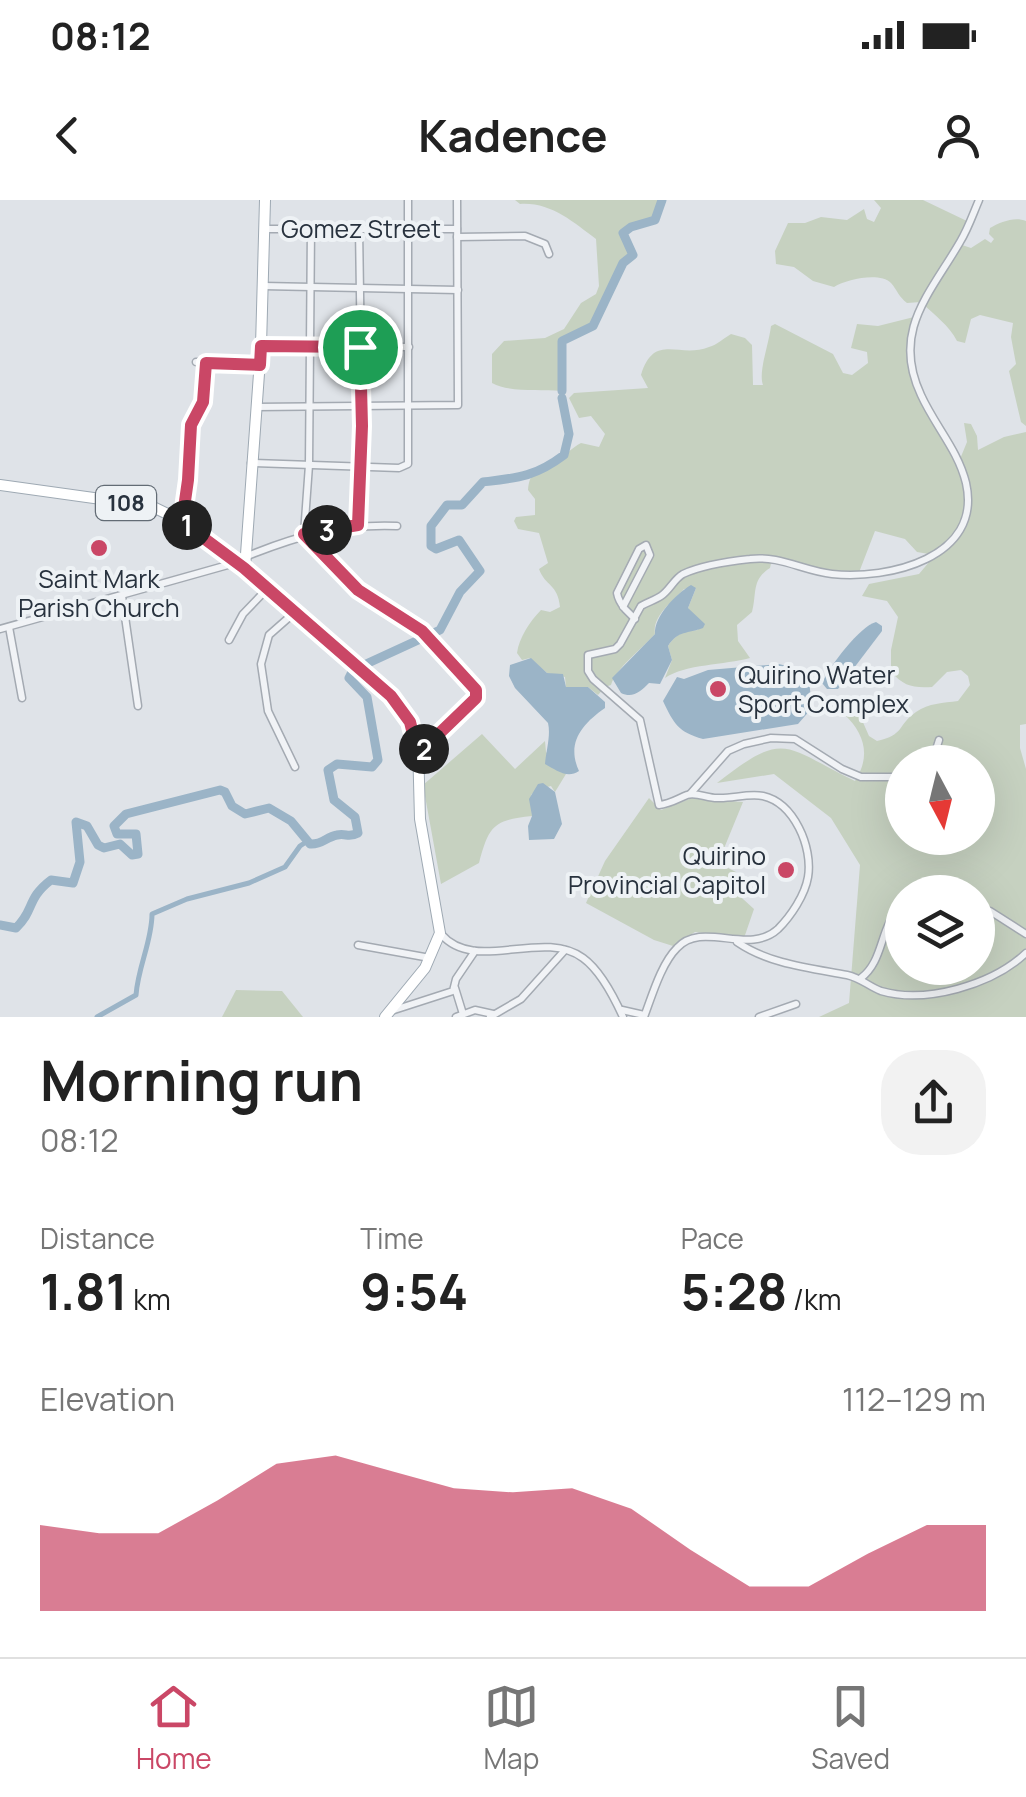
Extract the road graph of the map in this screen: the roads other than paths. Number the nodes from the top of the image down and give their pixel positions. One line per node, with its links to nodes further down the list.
1 (265, 200): 8 (main road)
2 (408, 200): 7 (street)
3 (457, 200): 9 (street)
4 (978, 200): 40 (street)
5 (311, 227): 6 (street, Gomez Street); 8 (street, Gomez Street); 12 (street)
6 (360, 228): 7 (street, Gomez Street); 13 (street)
7 (408, 228): 9 (street, Gomez Street); 14 (street)
8 (264, 229): 11 (main road)
9 (457, 233): 10 (street, Gomez Street); 15 (street)
10 (549, 254)
11 (262, 286): 12 (street); 16 (main road)
12 (311, 286): 13 (street); 19 (street)
13 (360, 286): 14 (street); 17 (street)
14 (409, 287): 15 (street); 18 (street)
15 (458, 290): 25 (street)
16 (261, 346): 19 (street); 22 (main road)
17 (360, 347): 18 (street); 19 (street); 23 (street)
18 (409, 347): 25 (street)
19 (309, 348): 24 (street)
20 (196, 362): 21 (street)
21 (206, 363): 22 (street); 31 (street)
22 (260, 365): 26 (main road)
23 (360, 404): 24 (street); 25 (street); 29 (street)
24 (310, 406): 26 (street); 28 (street)
25 (409, 406): 29 (street)
26 (256, 407): 27 (main road)
27 (251, 463): 28 (street); 35 (main road)
28 (309, 465): 29 (street); 34 (street)
29 (361, 466): 32 (street)
30 (0, 486): 31 (main road, 108)
31 (182, 522): 35 (main road, 108)
32 (358, 525): 33 (street); 34 (street)
33 (397, 526)
34 (304, 534): 35 (street); 47 (street)
35 (241, 560): 36 (main road, 108); 37 (street)
36 (266, 589): 39 (main road, 108); 42 (street)
37 (122, 596): 41 (street); 44 (street)
38 (624, 607): 38 (street); 40 (street)
39 (294, 613): 47 (main road, 108); 48 (street)
40 (635, 619): 50 (street)
41 (4, 628): 43 (street)
42 (229, 640)
43 (22, 698)
44 (138, 706)
45 (939, 740): 46 (street)
46 (937, 745)
47 (418, 754): 53 (main road, 108)
48 (296, 767)
49 (885, 776): 50 (street)
50 (691, 793): 55 (street)
51 (995, 915): 54 (street)
52 (885, 930): 61 (street)
53 (440, 933): 57 (street); 60 (main road, 108)
54 (1026, 934)
55 (736, 941): 61 (street); 68 (street)
56 (358, 945): 60 (street)
57 (476, 950): 58 (street); 62 (street)
58 (565, 950): 64 (street); 67 (street)
59 (1026, 953): 61 (street)
60 (431, 958): 65 (main road, 108)
61 (862, 978)
62 (455, 987): 65 (street); 66 (street)
63 (796, 1004): 69 (street)
64 (621, 1013): 68 (street)
65 (387, 1014)
66 (459, 1016): 67 (street)
67 (492, 1016)
68 (644, 1016)
69 (760, 1017)

